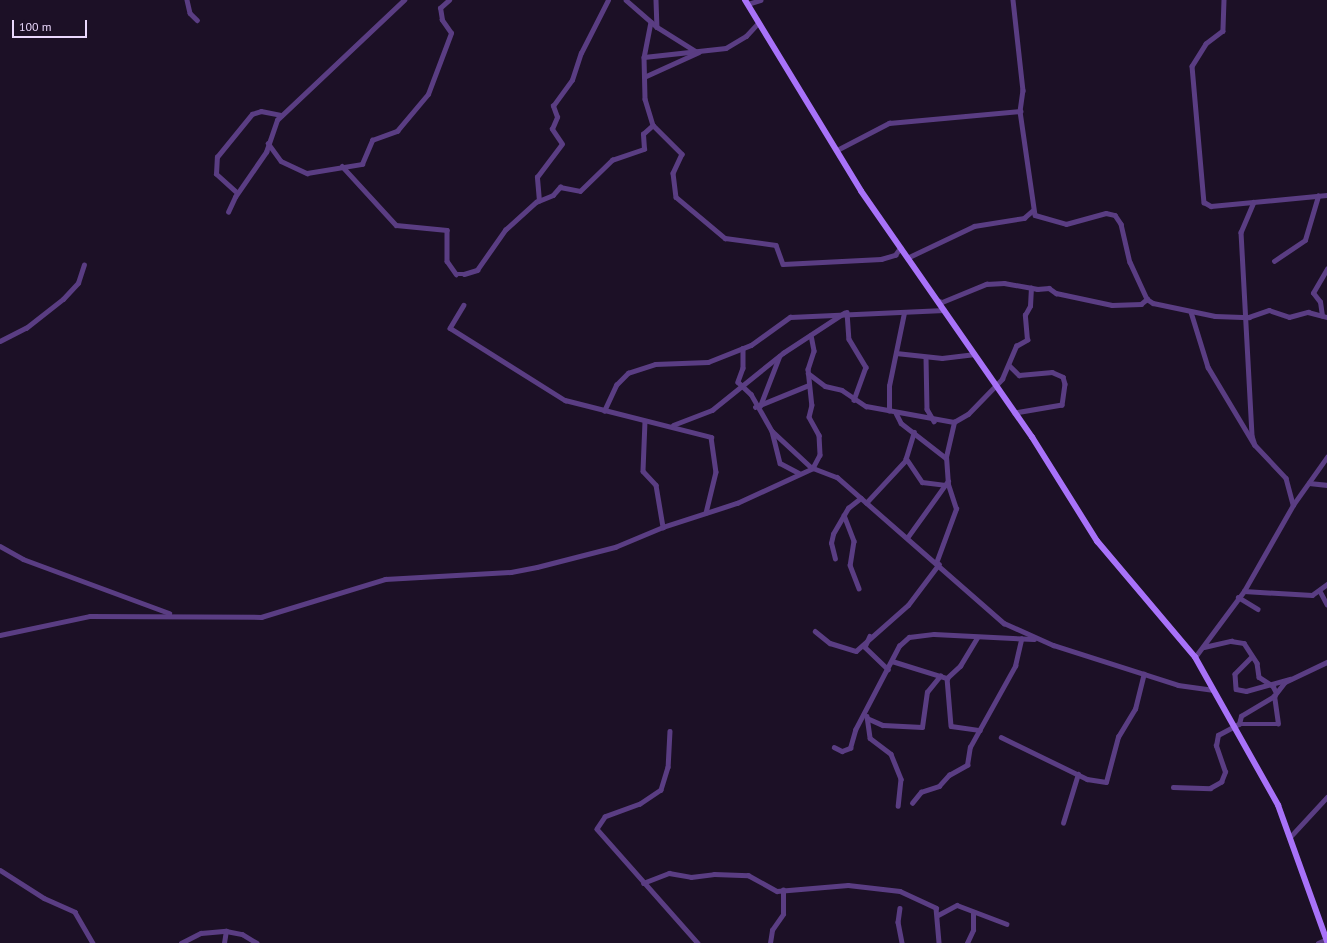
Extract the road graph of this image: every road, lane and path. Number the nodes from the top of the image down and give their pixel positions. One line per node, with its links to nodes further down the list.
1 (187, 0): 11 (street)
2 (404, 0): 19 (street)
3 (449, 0): 23 (street)
4 (608, 0): 27 (street)
5 (626, 0): 12 (street)
6 (656, 0): 14 (street)
7 (760, 0): 10 (street)
8 (1013, 0): 18 (street)
9 (1224, 0): 28 (street)
10 (746, 2): 13 (street)
11 (197, 20)
12 (651, 22): 14 (street); 16 (street)
13 (758, 23): 15 (street); 22 (street)
14 (657, 27): 15 (street)
15 (699, 52): 16 (street); 17 (street)
16 (644, 57): 17 (street)
17 (644, 77): 20 (street)
18 (1020, 111): 22 (street); 29 (street)
19 (282, 115): 21 (street); 24 (street)
20 (653, 125): 27 (street); 31 (street)
21 (268, 143): 23 (street); 24 (street)
22 (837, 150): 31 (street)
23 (342, 166): 27 (street)
24 (237, 193): 30 (street)
25 (1327, 195): 26 (street)
26 (1318, 196): 28 (street); 33 (street)
27 (538, 201)
28 (1254, 202): 44 (street)
29 (1032, 211): 32 (street); 37 (street)
30 (228, 212)
31 (900, 248): 32 (street)
32 (907, 258): 38 (street)
33 (1274, 261)
34 (84, 266): 47 (street)
35 (1327, 269): 45 (street)
36 (1031, 288): 37 (street); 38 (street); 53 (street)
37 (1147, 299): 43 (street)
38 (937, 300): 40 (street)
39 (464, 305): 60 (street)
40 (944, 310): 42 (street); 50 (street)
41 (846, 312): 42 (street); 46 (street); 48 (street); 58 (street)
42 (904, 312): 49 (street)
43 (1191, 312): 44 (street); 70 (street)
44 (1243, 316): 45 (street); 70 (street)
45 (1324, 316)
46 (811, 335): 51 (street); 54 (street)
47 (0, 341)
48 (743, 348): 56 (street); 60 (street)
49 (896, 353): 52 (street); 61 (street)
50 (973, 354): 52 (street); 55 (street)
51 (779, 356): 56 (street); 59 (street)
52 (926, 357): 64 (street)
53 (1010, 366): 55 (street); 63 (street)
54 (808, 373): 57 (street); 58 (street)
55 (994, 384): 63 (street); 66 (street)
56 (742, 385): 59 (street); 67 (street)
57 (809, 385): 59 (street); 74 (street)
58 (854, 400): 61 (street)
59 (758, 407): 68 (street)
60 (604, 411): 65 (street)
61 (888, 411): 62 (street)
62 (896, 413): 64 (street); 69 (street)
63 (1015, 413): 104 (street)
64 (934, 421): 66 (street)
65 (645, 422): 67 (street); 84 (street)
66 (954, 422): 73 (street)
67 (673, 425): 82 (street)
68 (772, 431): 74 (street); 75 (street)
69 (914, 432): 72 (street); 73 (street)
70 (1255, 445): 81 (street)
71 (1327, 457): 77 (street)
72 (906, 458): 76 (street); 80 (street)
73 (946, 458): 76 (street)
74 (813, 468): 75 (street); 79 (street)
75 (799, 473): 82 (street)
76 (947, 483): 85 (street); 88 (street)
77 (1309, 483): 78 (street); 81 (street)
78 (1327, 485)
79 (861, 498): 80 (street); 83 (street)
80 (866, 503): 85 (street)
81 (1293, 505): 91 (street)
82 (706, 513): 84 (street)
83 (844, 515): 87 (street); 90 (street)
84 (663, 527): 96 (street)
85 (907, 538): 88 (street)
86 (0, 546): 96 (street)
87 (835, 559)
88 (938, 564): 99 (street); 102 (street)
89 (1327, 584): 92 (street)
90 (859, 588)
91 (1244, 591): 92 (street); 93 (street)
92 (1320, 591): 94 (street)
93 (1238, 597): 95 (street); 103 (street)
94 (1327, 604)
95 (1258, 609)
96 (173, 615): 98 (street)
97 (815, 631): 99 (street)
98 (0, 635)
99 (870, 636): 108 (street)
100 (977, 638): 101 (street); 106 (street); 111 (street)
101 (1021, 639): 102 (street); 119 (street)
102 (1034, 639): 109 (street)
103 (1204, 648): 104 (street); 105 (street)
104 (1195, 657): 114 (street)
105 (1252, 657): 113 (street); 113 (street)
106 (892, 661): 108 (street); 110 (street)
107 (1327, 662): 112 (street)
108 (888, 668): 116 (street)
109 (1144, 674): 114 (street); 123 (street)
110 (940, 676): 111 (street); 117 (street)
111 (947, 678): 119 (street)
112 (1292, 680): 113 (street); 115 (street)
113 (1268, 683): 115 (street)
114 (1212, 690): 118 (street)
115 (1275, 694): 118 (street); 118 (street)
116 (868, 706): 117 (street); 122 (street)
117 (867, 718): 127 (street)
118 (1236, 725): 124 (street); 129 (street)
119 (980, 730): 126 (street)
120 (670, 731): 131 (street)
121 (1001, 737): 123 (street)
122 (834, 747)
123 (1078, 774): 128 (street)
124 (1173, 787)
125 (1327, 797): 129 (street)
126 (912, 802)
127 (898, 806)
128 (1063, 823)
129 (1291, 836): 138 (street)
130 (0, 870): 139 (street)
131 (643, 883): 132 (street); 143 (street)
132 (783, 890): 135 (street); 144 (street)
133 (900, 908): 145 (street)
134 (973, 913): 135 (street); 136 (street); 147 (street)
135 (938, 915): 146 (street)
136 (1007, 924)
137 (226, 932): 140 (street); 141 (street); 142 (street)
138 (1327, 940): 148 (street)
139 (93, 943)
140 (181, 943)
141 (224, 943)
142 (257, 943)
143 (698, 943)
144 (770, 943)
145 (902, 943)
146 (939, 943)
147 (967, 943)
148 (1318, 943)

